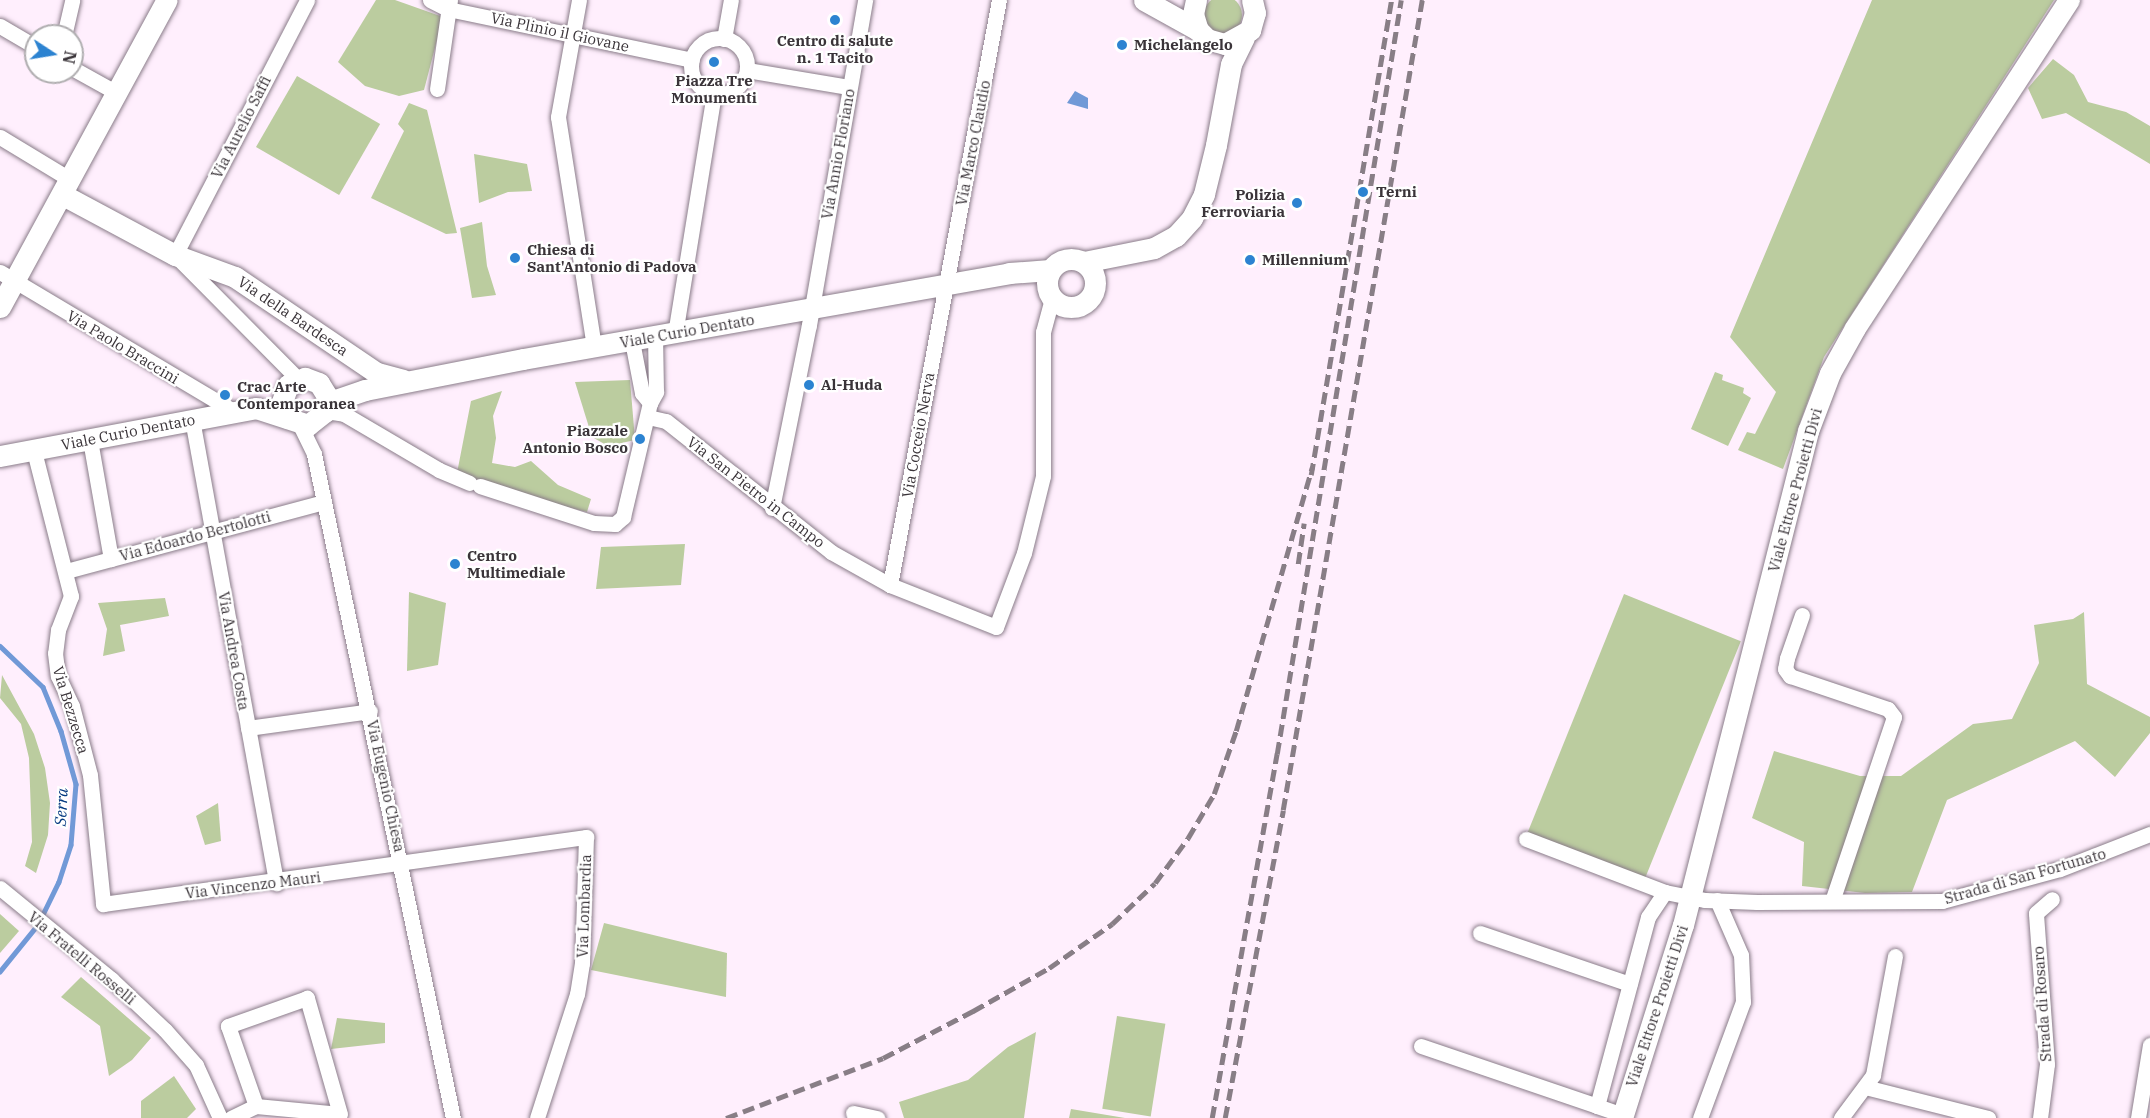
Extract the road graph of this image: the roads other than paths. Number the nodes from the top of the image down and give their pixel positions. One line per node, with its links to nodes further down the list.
1 (72, 0): 14 (street)
2 (167, 0): 26 (street)
3 (307, 0): 32 (street, Via Aurelio Saffi)
4 (430, 0): 13 (street, Via Plinio il Giovane)
5 (579, 0): 17 (street)
6 (731, 0): 19 (street)
7 (865, 0): 24 (street, Via Annio Floriano)
8 (999, 0): 35 (street, Via Marco Claudio)
9 (1196, 0): 16 (street)
10 (1252, 0): 18 (street)
11 (2069, 0): 70 (street, Viale Ettore Proietti Divi)
12 (1150, 1): 16 (street)
13 (449, 4): 17 (street, Via Plinio il Giovane); 25 (street)
14 (67, 24)
15 (0, 26): 20 (street)
16 (1202, 34): 18 (street); 28 (street)
17 (572, 35): 21 (street, Via Plinio il Giovane); 42 (street)
18 (1244, 37): 28 (street)
19 (724, 39): 21 (street); 22 (street)
20 (24, 40)
21 (692, 60): 27 (street)
22 (747, 70): 24 (street); 27 (street)
23 (84, 75): 26 (street)
24 (849, 87): 39 (street, Via Annio Floriano)
25 (437, 89)
26 (117, 93): 30 (street)
27 (714, 94): 40 (street)
28 (1222, 97): 31 (street, Viale Curio Dentato)
29 (6, 142): 30 (street)
30 (67, 187): 32 (street, Via della Bardesca); 34 (street)
31 (1131, 251): 33 (street, Viale Curio Dentato); 37 (street, Viale Curio Dentato)
32 (175, 255): 43 (street, Via della Bardesca); 44 (street, Via della Bardesca)
33 (1084, 262): 36 (street, Viale Curio Dentato); 37 (street)
34 (7, 277): 38 (street); 48 (street, Via Paolo Braccini)
35 (945, 285): 36 (street, Viale Curio Dentato); 39 (street, Viale Curio Dentato); 60 (street, Via Cocceio Nerva)
36 (1050, 286): 37 (street, Viale Curio Dentato); 60 (street, Via San Pietro in Campo)
37 (1096, 286)
38 (0, 307)
39 (812, 309): 40 (street, Viale Curio Dentato); 56 (street, Via Annio Floriano)
40 (665, 335): 41 (street, Viale Curio Dentato); 47 (street)
41 (632, 341): 42 (street, Viale Curio Dentato); 47 (street)
42 (594, 348): 43 (street, Viale Curio Dentato)
43 (408, 381): 45 (street, Viale Curio Dentato)
44 (291, 384): 45 (street); 46 (street, Viale Curio Dentato); 50 (street)
45 (324, 405): 47 (street); 50 (street); 53 (street, Via Eugenio Chiesa)
46 (256, 408): 48 (street, Viale Curio Dentato); 50 (street, Viale Curio Dentato)
47 (649, 410): 56 (street, Via San Pietro in Campo)
48 (233, 411): 49 (street, Viale Curio Dentato)
49 (192, 419): 51 (street, Viale Curio Dentato); 57 (street, Via Andrea Costa)
50 (294, 421): 53 (street, Via Eugenio Chiesa)
51 (90, 440): 52 (street, Viale Curio Dentato); 58 (street)
52 (34, 451): 54 (street, Viale Curio Dentato); 59 (street, Via Bezzecca)
53 (314, 454): 55 (street, Via Eugenio Chiesa)
54 (0, 456)
55 (324, 502): 57 (street, Via Edoardo Bertolotti); 62 (street, Via Eugenio Chiesa)
56 (772, 508): 60 (street, Via San Pietro in Campo)
57 (213, 531): 58 (street, Via Edoardo Bertolotti); 63 (street, Via Andrea Costa)
58 (111, 559): 59 (street, Via Edoardo Bertolotti)
59 (66, 571): 74 (street, Via Bezzecca)
60 (890, 585)
61 (1802, 615): 73 (street)
62 (370, 711): 63 (street); 66 (street, Via Eugenio Chiesa)
63 (248, 728): 67 (street, Via Andrea Costa)
64 (2150, 834): 73 (street, Strada di San Fortunato)
65 (1526, 839): 69 (street)
66 (402, 865): 67 (street, Via Vincenzo Mauri); 88 (street, Via Eugenio Chiesa); 89 (street, Via Lombardia)
67 (276, 883): 74 (street, Via Vincenzo Mauri)
68 (0, 888): 86 (street, Via Fratelli Rosselli)
69 (1665, 892): 70 (street); 77 (street, Viale Ettore Proietti Divi)
70 (1690, 897): 72 (street, Strada di San Fortunato); 85 (street, Viale Ettore Proietti Divi)
71 (2052, 899): 94 (street, Strada di Rosaro)
72 (1717, 900): 73 (street, Strada di San Fortunato); 91 (street)
73 (1832, 901)
74 (103, 904)
75 (1480, 933): 77 (street)
76 (1895, 956): 81 (street)
77 (1630, 984): 83 (street, Viale Ettore Proietti Divi)
78 (2150, 1045): 80 (street)
79 (1420, 1046): 83 (street, Viale Ettore Proietti Divi)
80 (2148, 1079): 95 (street)
81 (1865, 1087): 92 (street); 93 (street)
82 (256, 1106): 82 (street); 87 (street)
83 (1597, 1106): 85 (street, Viale Ettore Proietti Divi)
84 (853, 1113): 90 (street)
85 (1622, 1116)
86 (220, 1118)
87 (231, 1118)
88 (453, 1118)
89 (537, 1118)
90 (877, 1118)
91 (1700, 1118)
92 (1841, 1118)
93 (1988, 1118)
94 (2040, 1118)
95 (2138, 1118)

